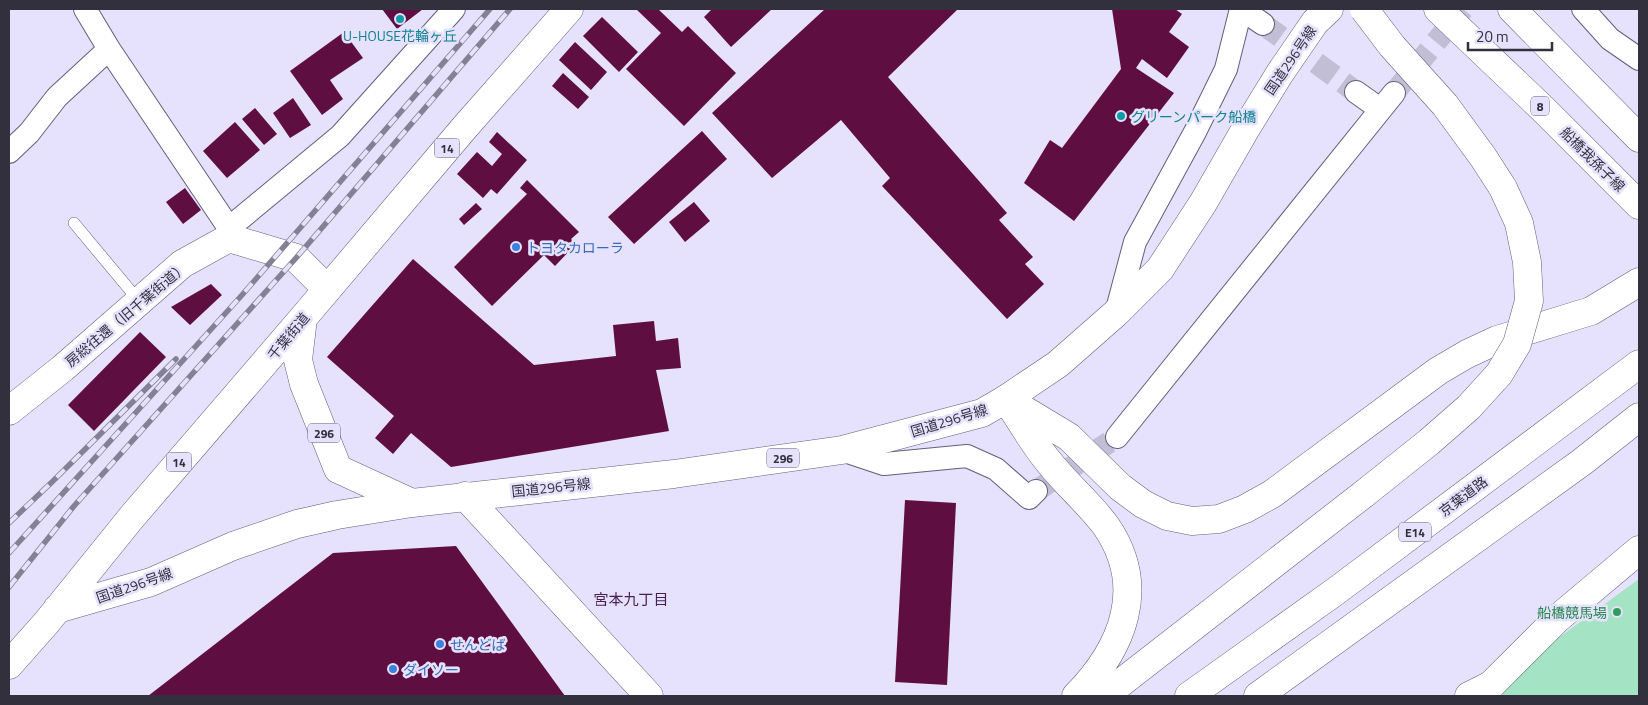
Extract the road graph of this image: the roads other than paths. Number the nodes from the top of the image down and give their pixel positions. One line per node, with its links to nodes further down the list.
1 (85, 9): 11 (street)
2 (454, 9): 18 (street)
3 (569, 9): 20 (main road, 千葉街道 / 14)
4 (1241, 9): 10 (street); 22 (street)
5 (1329, 9): 22 (main road, 国道296号線 / 296)
6 (1364, 9): 40 (main road, bridge)
7 (1438, 9): 16 (main road, 船橋我孫子線 / 8)
8 (1512, 9): 14 (main road)
9 (1583, 9): 12 (street)
10 (1263, 24)
11 (109, 49): 15 (street); 18 (street)
12 (1639, 59)
13 (1356, 92): 29 (street)
14 (1639, 138)
15 (9, 152)
16 (1639, 205)
17 (74, 223): 21 (lane)
18 (229, 233): 20 (main road); 21 (main road, 房総往還（旧千葉街道）)
19 (1639, 282): 25 (main road)
20 (327, 289): 23 (main road, 千葉街道 / 14)
21 (139, 301): 26 (main road, 房総往還（旧千葉街道）)
22 (1116, 313): 25 (main road, 国道296号線 / 296)
23 (303, 318): 34 (main road, 296); 36 (main road, 千葉街道 / 14)
24 (1639, 364): 41 (main road, 京葉道路 / E14)
25 (1006, 399): 30 (main road, 国道296号線 / 296); 39 (main road)
26 (9, 411)
27 (1639, 417): 31 (main road)
28 (1639, 422): 31 (main road)
29 (1118, 437)
30 (842, 450): 32 (street); 33 (main road, 国道296号線 / 296)
31 (1582, 462): 42 (main road)
32 (1036, 490)
33 (465, 496): 34 (main road, 国道296号線 / 296); 38 (main road)
34 (412, 503): 36 (main road, 国道296号線 / 296)
35 (1639, 550): 43 (main road)
36 (57, 609): 37 (main road, 千葉街道 / 14)
37 (9, 665)
38 (650, 696)
39 (1076, 696)
40 (1104, 696)
41 (1189, 696)
42 (1258, 696)
43 (1469, 696)

